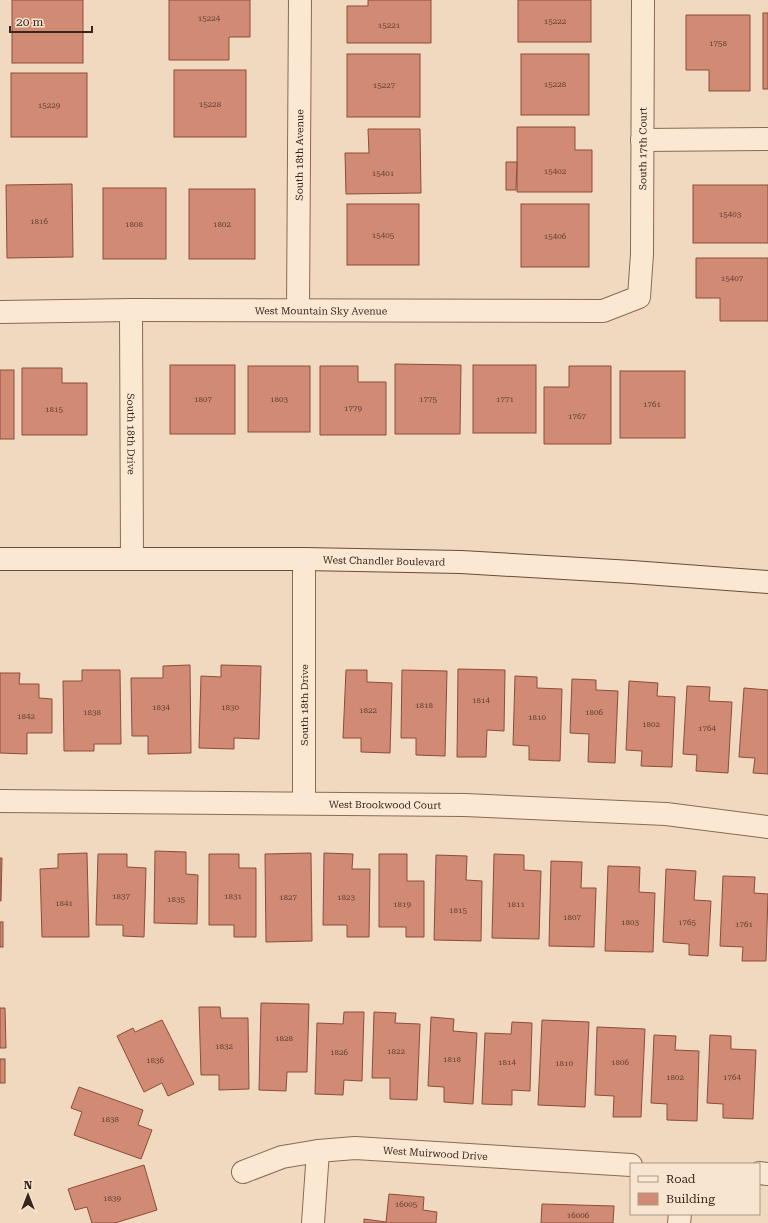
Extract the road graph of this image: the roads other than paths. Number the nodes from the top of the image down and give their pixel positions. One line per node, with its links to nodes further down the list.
1 (300, 0): 7 (street, South 18th Avenue)
2 (642, 0): 4 (street, South 17th Court)
3 (768, 139): 4 (street)
4 (642, 140): 5 (street, South 17th Court)
5 (639, 297): 7 (street, West Mountain Sky Avenue)
6 (131, 310): 7 (street, West Mountain Sky Avenue); 8 (street, West Mountain Sky Avenue); 9 (street, South 18th Drive)
7 (298, 310)
8 (0, 312)
9 (132, 558): 10 (street, West Chandler Boulevard); 11 (street, West Chandler Boulevard)
10 (0, 559)
11 (304, 559): 12 (street, West Chandler Boulevard); 14 (street, South 18th Drive)
12 (768, 582)
13 (0, 801): 14 (street, West Brookwood Court)
14 (304, 802): 15 (street, West Brookwood Court)
15 (768, 827)
16 (318, 1151): 17 (street, West Muirwood Drive); 18 (street, West Muirwood Drive); 19 (street)
17 (630, 1165)
18 (243, 1172)
19 (313, 1223)

